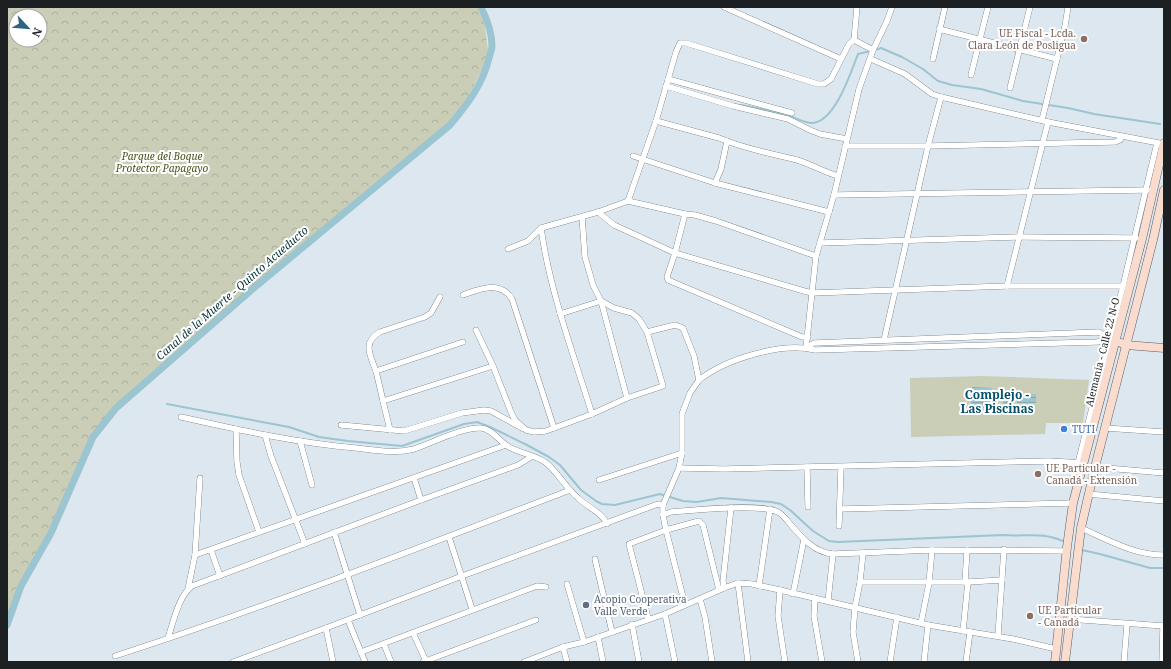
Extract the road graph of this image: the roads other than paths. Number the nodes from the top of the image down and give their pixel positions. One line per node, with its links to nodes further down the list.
1 (724, 7): 13 (street)
2 (857, 7): 10 (street)
3 (892, 7): 12 (street)
4 (945, 7): 8 (street)
5 (988, 7): 9 (street)
6 (1030, 7): 11 (street)
7 (1068, 7): 16 (street)
8 (939, 29): 9 (street); 15 (street)
9 (979, 39): 11 (street); 17 (street)
10 (854, 40): 12 (street); 13 (street)
11 (1020, 49): 16 (street); 20 (street)
12 (873, 50): 14 (street)
13 (841, 59): 18 (street)
14 (871, 59): 21 (street); 26 (street)
15 (933, 59)
16 (1057, 59): 23 (street)
17 (971, 75)
18 (668, 79): 19 (street); 22 (street)
19 (666, 86): 24 (street); 26 (street)
20 (1010, 88)
21 (941, 97): 23 (street); 31 (street)
22 (792, 113)
23 (1045, 121): 25 (street); 29 (street)
24 (656, 122): 27 (street); 33 (street)
25 (1122, 137): 28 (street); 29 (street)
26 (847, 139): 30 (street)
27 (728, 141): 34 (street); 35 (street)
28 (1162, 143): 36 (street, Alemania - Calle 22 N-O)
29 (1042, 144): 31 (street); 38 (street)
30 (845, 146): 31 (street); 34 (street)
31 (928, 146): 39 (street)
32 (633, 156): 33 (street)
33 (642, 160): 35 (street); 41 (street)
34 (838, 176): 40 (street)
35 (715, 183): 43 (street)
36 (1150, 190): 38 (street); 49 (street, Alemania - Calle 22 N-O)
37 (1164, 190): 45 (street)
38 (1032, 191): 39 (street); 48 (street)
39 (918, 194): 40 (street); 50 (street)
40 (834, 195): 43 (street)
41 (628, 201): 42 (street); 44 (street)
42 (598, 212): 46 (street); 53 (street)
43 (829, 212): 51 (street)
44 (685, 214): 53 (street); 54 (street)
45 (1161, 216): 69 (street)
46 (582, 217): 47 (street); 61 (street)
47 (541, 228): 52 (street); 62 (street)
48 (1020, 237): 49 (street); 50 (street); 55 (street)
49 (1138, 239): 56 (street, Alemania - Calle 22 N-O)
50 (907, 240): 51 (street); 57 (street)
51 (820, 243): 54 (street)
52 (508, 249)
53 (675, 253): 58 (street); 65 (street)
54 (816, 256): 58 (street)
55 (1008, 286): 56 (street); 57 (street)
56 (1126, 286): 67 (street, Alemania - Calle 22 N-O)
57 (895, 290): 58 (street); 66 (street)
58 (812, 293): 65 (street)
59 (463, 295): 80 (street)
60 (440, 297): 73 (street)
61 (601, 301): 62 (street); 64 (street); 75 (street)
62 (560, 314): 77 (street)
63 (476, 330): 72 (street)
64 (647, 332): 74 (street); 75 (street)
65 (808, 337): 70 (street)
66 (884, 340): 67 (street); 70 (street)
67 (1112, 340): 69 (street); 70 (street); 91 (street, Alemania - Calle 22 N-O)
68 (463, 342): 73 (street)
69 (1126, 345): 71 (street); 81 (street)
70 (806, 348): 74 (street)
71 (1164, 348)
72 (493, 366): 76 (street); 84 (street)
73 (376, 371): 76 (street)
74 (699, 380): 89 (street)
75 (627, 398): 77 (street)
76 (383, 401): 83 (street)
77 (592, 414): 80 (street)
78 (181, 417): 82 (street)
79 (341, 425): 83 (street)
80 (554, 428): 84 (street)
81 (1105, 428): 85 (street); 94 (street)
82 (236, 429): 86 (street); 117 (street)
83 (390, 430): 84 (street)
84 (526, 430)
85 (1164, 432)
86 (265, 435): 87 (street); 112 (street)
87 (300, 441): 88 (street); 100 (street)
88 (506, 445): 90 (street); 98 (street)
89 (682, 453): 95 (street); 99 (street)
90 (531, 456): 101 (street); 103 (street)
91 (1081, 463): 92 (street); 105 (street, Alemania - Calle 22 N-O)
92 (841, 466): 93 (street); 110 (street)
93 (807, 467): 95 (street); 107 (street)
94 (1095, 467): 96 (street); 102 (street)
95 (679, 468): 106 (street)
96 (1164, 473)
97 (200, 478): 129 (street)
98 (414, 478): 103 (street); 112 (street)
99 (599, 480)
100 (312, 485)
101 (570, 490): 113 (street); 119 (street)
102 (1088, 494): 104 (street); 116 (street)
103 (421, 500): 118 (street)
104 (1164, 501)
105 (1073, 503): 110 (street); 123 (street, Alemania - Calle 22 N-O)
106 (663, 505): 111 (street); 113 (street)
107 (808, 507)
108 (731, 508): 109 (street); 111 (street); 144 (street)
109 (770, 509): 120 (street); 142 (street)
110 (840, 509): 114 (street)
111 (663, 515): 115 (street)
112 (296, 519): 117 (street); 121 (street)
113 (607, 524): 134 (street)
114 (839, 526)
115 (666, 530): 144 (street); 150 (street); 156 (street)
116 (1080, 531): 130 (street); 157 (street)
117 (259, 532): 124 (street)
118 (334, 532): 121 (street); 132 (street)
119 (449, 537): 132 (street); 134 (street)
120 (804, 539): 128 (street); 146 (street)
121 (305, 544): 133 (street)
122 (1004, 549): 123 (street); 126 (street); 135 (street)
123 (1067, 549): 176 (street, Alemania - Calle 22 N-O)
124 (211, 550): 129 (street); 133 (street)
125 (932, 550): 126 (street); 127 (street); 139 (street)
126 (967, 550): 137 (street)
127 (863, 553): 128 (street); 136 (street)
128 (833, 554): 149 (street)
129 (195, 555): 143 (street)
130 (1164, 555)
131 (595, 559): 167 (street)
132 (348, 575): 154 (street); 172 (street)
133 (220, 576): 143 (street)
134 (462, 576): 152 (street); 154 (street)
135 (1002, 580): 137 (street); 170 (street)
136 (860, 582): 139 (street); 151 (street)
137 (967, 582): 139 (street); 166 (street)
138 (738, 583): 142 (street); 144 (street); 191 (street)
139 (929, 583): 160 (street)
140 (568, 584): 173 (street)
141 (546, 586): 152 (street)
142 (759, 586): 145 (street)
143 (188, 589): 172 (street)
144 (721, 589): 148 (street)
145 (780, 590): 146 (street); 192 (street)
146 (793, 594): 147 (street)
147 (815, 598): 149 (street); 193 (street)
148 (700, 599): 150 (street); 190 (street)
149 (828, 601): 151 (street)
150 (685, 605): 153 (street)
151 (855, 607): 155 (street); 194 (street)
152 (472, 609): 169 (street)
153 (665, 614): 156 (street); 189 (street)
154 (360, 615): 158 (street)
155 (896, 617): 160 (street); 195 (street)
156 (648, 618): 161 (street)
157 (1069, 619): 162 (street); 199 (street)
158 (348, 620): 165 (street); 177 (street)
159 (536, 620): 179 (street)
160 (921, 623): 163 (street)
161 (632, 624): 167 (street); 188 (street)
162 (1127, 624): 164 (street); 200 (street)
163 (928, 625): 166 (street); 196 (street)
164 (1163, 626): 201 (street)
165 (326, 628): 181 (street); 182 (street)
166 (963, 631): 168 (street)
167 (612, 632): 171 (street)
168 (970, 632): 170 (street); 197 (street)
169 (413, 633): 174 (street); 179 (street)
170 (998, 636): 176 (street)
171 (598, 637): 173 (street); 187 (street)
172 (168, 638): 178 (street)
173 (584, 642): 175 (street)
174 (384, 644): 177 (street); 184 (street)
175 (563, 647): 180 (street); 186 (street)
176 (1056, 648): 198 (street, Alemania - Calle 22 N-O)
177 (361, 652): 183 (street)
178 (115, 656)
179 (425, 661)
180 (531, 661): 185 (street)
181 (233, 662)
182 (333, 662)
183 (365, 662)
184 (391, 662)
185 (524, 662)
186 (567, 662)
187 (603, 662)
188 (639, 662)
189 (675, 662)
190 (712, 662)
191 (748, 662)
192 (786, 662)
193 (822, 662)
194 (858, 662)
195 (890, 662)
196 (924, 662)
197 (966, 662)
198 (1055, 662)
199 (1065, 662)
200 (1124, 662)
201 (1162, 662)

